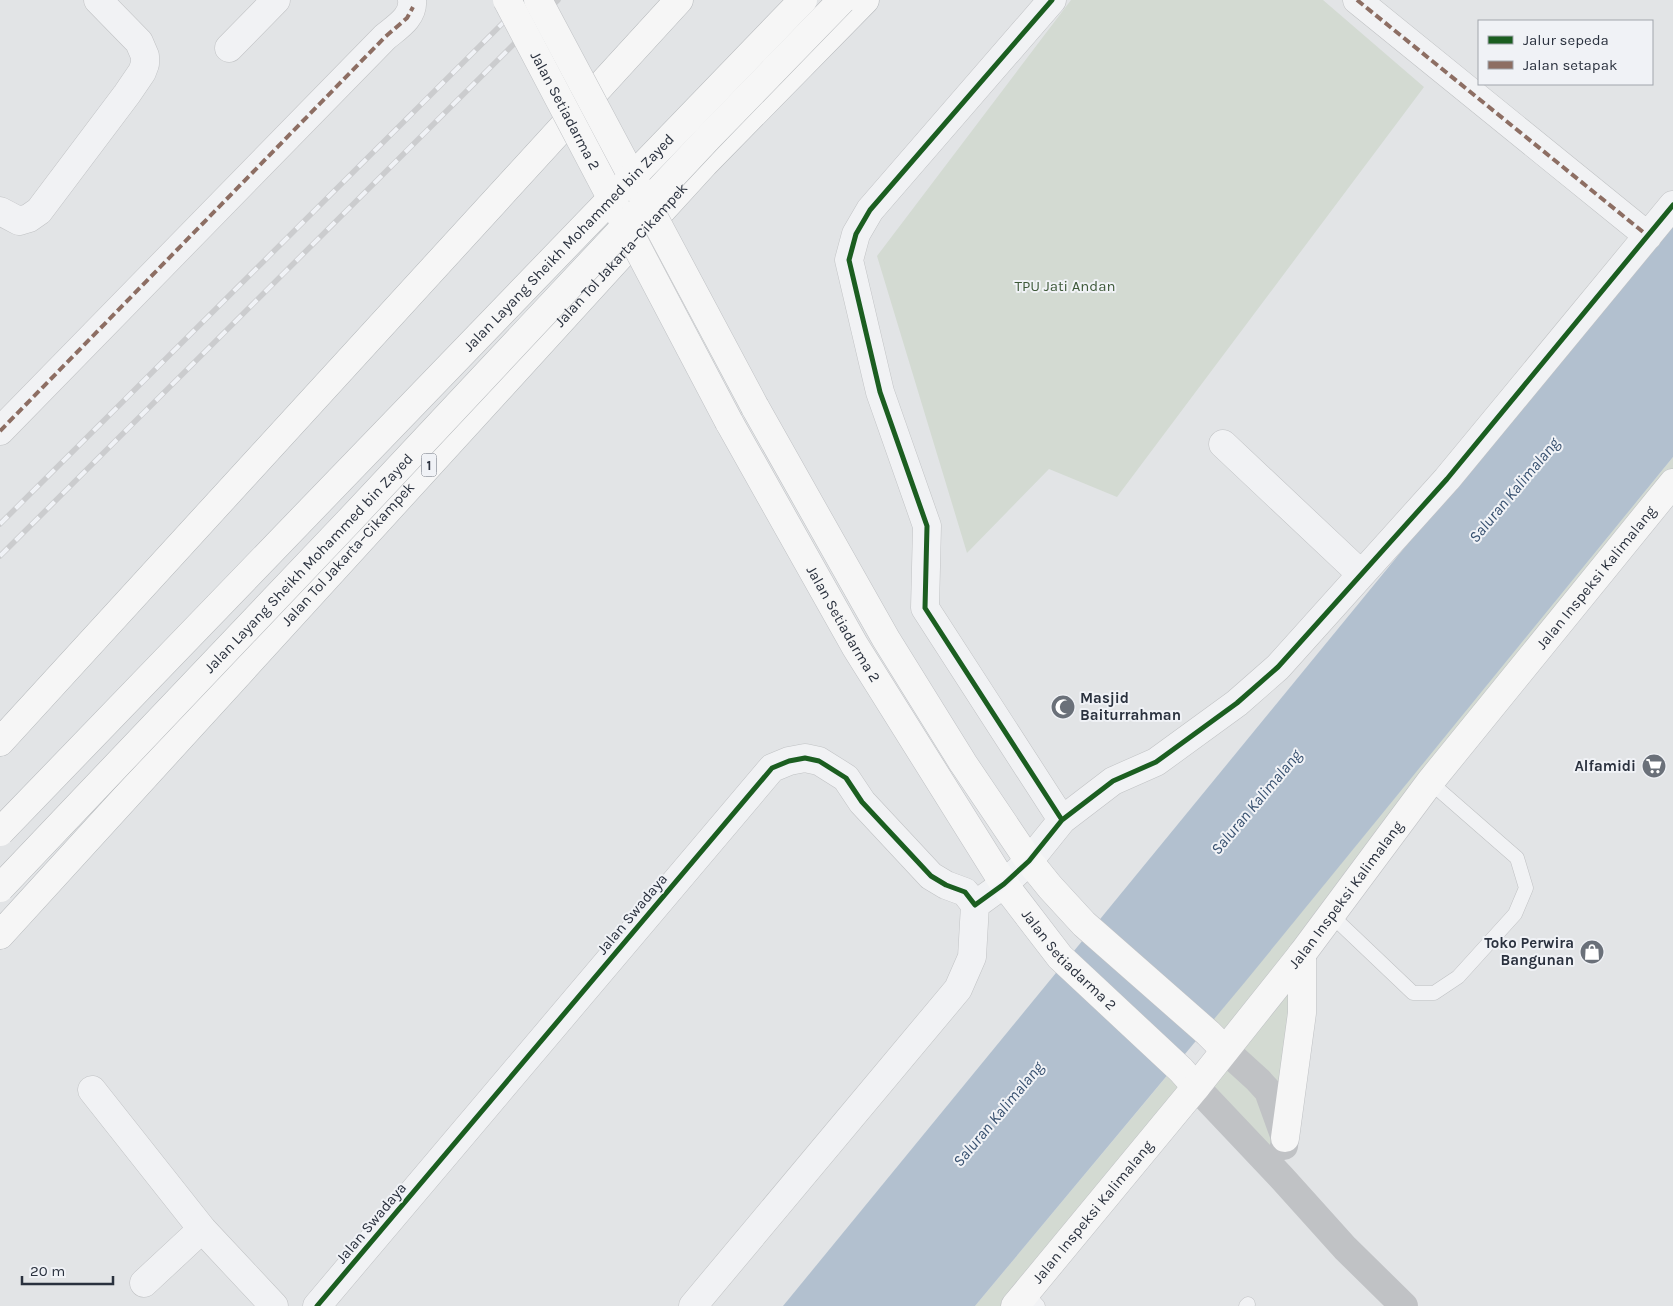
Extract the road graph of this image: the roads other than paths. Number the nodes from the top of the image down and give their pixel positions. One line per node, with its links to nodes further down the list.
1 (98, 0): 14 (street)
2 (276, 0): 12 (street)
3 (412, 0): 16 (street)
4 (506, 0): 25 (main road, Jalan Setiadarma 2, bridge)
5 (538, 0): 24 (main road, Jalan Setiadarma 2, bridge)
6 (679, 0): 20 (main road)
7 (803, 0): 23 (main road, Jalan Layang Sheikh Mohammed bin Zayed, bridge)
8 (842, 0): 26 (main road, Jalan Layang Sheikh Mohammed bin Zayed / 1, bridge)
9 (864, 0): 29 (main road, Jalan Tol Jakarta–Cikampek / 1)
10 (1052, 0): 22 (street)
11 (1357, 0): 15 (street)
12 (229, 48)
13 (1673, 205): 15 (street)
14 (0, 211)
15 (1648, 236): 19 (street)
16 (0, 431)
17 (1223, 444): 19 (street)
18 (1673, 483): 21 (main road, Jalan Inspeksi Kalimalang)
19 (1361, 574): 22 (street)
20 (0, 742)
21 (1430, 782): 28 (main road, Jalan Inspeksi Kalimalang); 28 (lane)
22 (1062, 820): 24 (street)
23 (0, 832)
24 (1029, 861): 25 (street); 31 (main road, Jalan Setiadarma 2)
25 (1004, 884): 27 (street); 32 (main road, Jalan Setiadarma 2)
26 (0, 888)
27 (975, 905): 40 (street, Jalan Swadaya); 41 (street)
28 (1331, 914): 30 (main road, Jalan Inspeksi Kalimalang)
29 (0, 935)
30 (1302, 954): 31 (main road, Jalan Inspeksi Kalimalang); 34 (main road)
31 (1216, 1041): 32 (main road, Jalan Inspeksi Kalimalang); 34 (main road, Jalan Setiadarma 2)
32 (1188, 1078): 35 (main road, Jalan Setiadarma 2); 38 (main road, Jalan Inspeksi Kalimalang)
33 (92, 1090): 36 (street)
34 (1285, 1138): 35 (main road, Jalan Setiadarma 2)
35 (1282, 1178): 42 (main road, Jalan Setiadarma 2)
36 (202, 1230): 37 (street); 39 (street)
37 (144, 1283)
38 (1026, 1302)
39 (274, 1306)
40 (317, 1306)
41 (693, 1306)
42 (1404, 1306)

